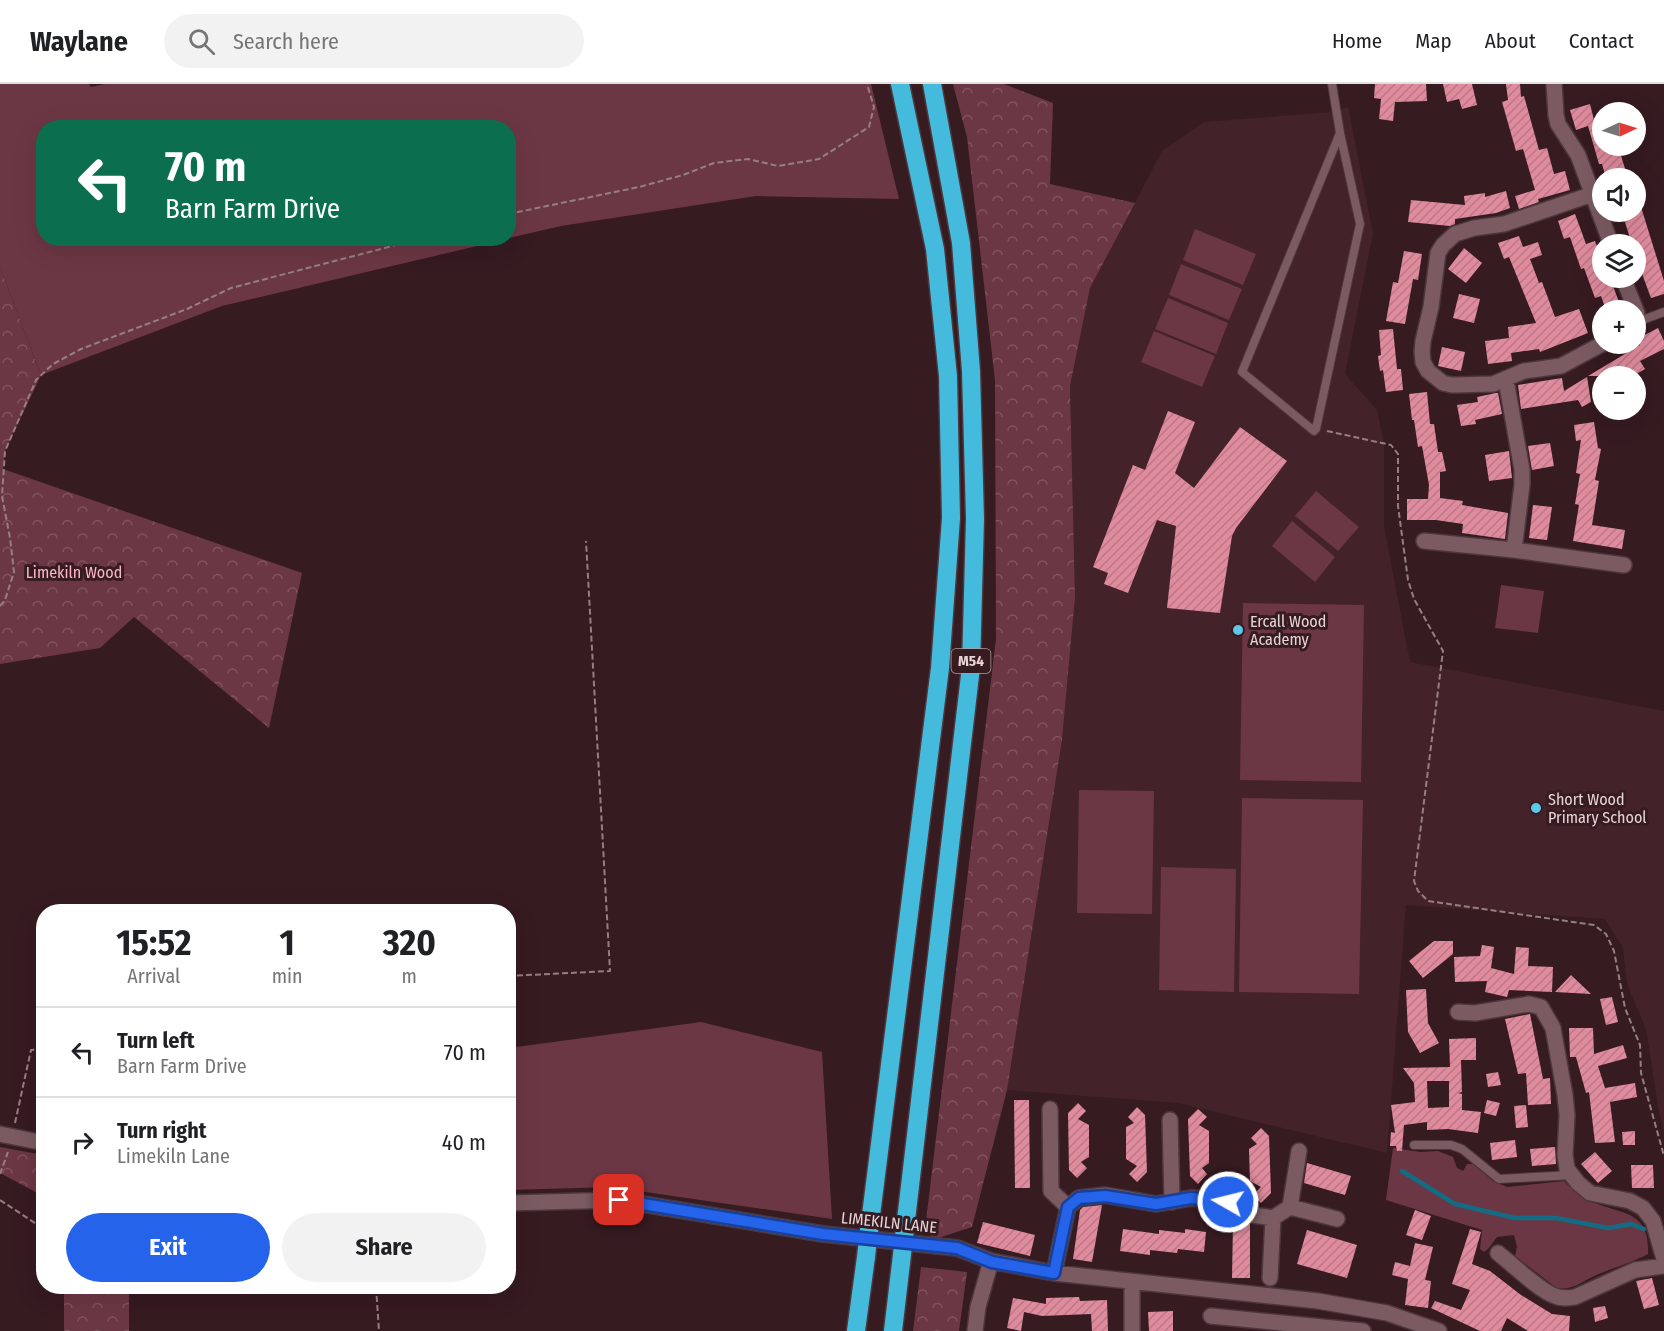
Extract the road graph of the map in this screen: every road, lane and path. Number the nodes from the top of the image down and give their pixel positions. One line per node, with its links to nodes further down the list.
1 (867, 84): 9 (path)
2 (900, 84): 53 (highway, M54, bridge)
3 (932, 84): 54 (highway, M54, bridge)
4 (1332, 84): 6 (lane)
5 (1554, 84): 7 (street)
6 (1341, 133): 15 (lane); 15 (lane)
7 (1592, 191)
8 (1592, 194): 14 (street)
9 (516, 212)
10 (392, 246): 17 (path)
11 (1664, 312): 12 (lane)
12 (1646, 318)
13 (1592, 349): 14 (street)
14 (1506, 380): 20 (street)
15 (1316, 429): 32 (path)
16 (0, 447): 17 (path)
17 (5, 451): 22 (path)
18 (586, 541): 23 (path)
19 (1424, 541): 20 (street)
20 (1514, 550): 21 (street)
21 (1624, 565)
22 (0, 606)
23 (516, 976)
24 (1458, 1012): 34 (street)
25 (36, 1050): 28 (path)
26 (1050, 1109): 38 (street)
27 (1170, 1120): 36 (street)
28 (6, 1136): 29 (street); 33 (path)
29 (36, 1142)
30 (1414, 1145): 34 (lane)
31 (1299, 1151): 39 (street)
32 (1664, 1156)
33 (0, 1174)
34 (1572, 1175): 44 (street)
35 (0, 1200): 42 (path)
36 (1172, 1202): 38 (street); 40 (street)
37 (516, 1203): 45 (street, LIMEKILN LANE)
38 (1068, 1207): 47 (street)
39 (1290, 1207): 40 (street); 41 (street)
40 (1272, 1218): 48 (street)
41 (1337, 1219)
42 (36, 1224)
43 (1498, 1253): 46 (street)
44 (1664, 1259)
45 (992, 1262): 47 (street, LIMEKILN LANE); 55 (street)
46 (1664, 1266)
47 (1054, 1273): 49 (street, LIMEKILN LANE)
48 (1270, 1278)
49 (1132, 1282): 56 (street); 58 (street, LIMEKILN LANE)
50 (376, 1294): 52 (path)
51 (1211, 1316): 57 (street)
52 (379, 1331)
53 (856, 1331)
54 (893, 1331)
55 (975, 1331)
56 (1132, 1331)
57 (1363, 1331)
58 (1439, 1331)

